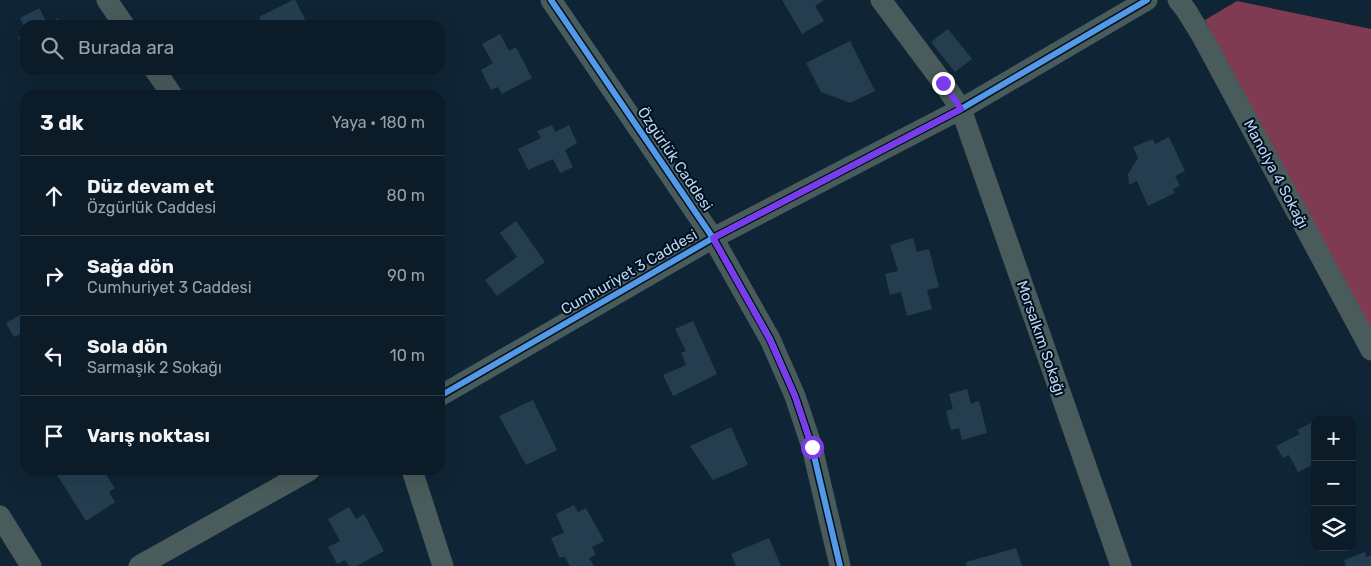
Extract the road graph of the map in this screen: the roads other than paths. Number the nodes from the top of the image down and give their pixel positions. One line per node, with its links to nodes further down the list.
1 (107, 0): 6 (street)
2 (551, 0): 10 (street, Özgürlük Caddesi)
3 (881, 0): 9 (street, Morsalkım Sokağı)
4 (1147, 0): 9 (street, Cumhuriyet 3 Caddesi)
5 (1178, 0): 11 (street, Manolya 4 Sokağı)
6 (121, 20)
7 (158, 75): 8 (street)
8 (169, 90)
9 (961, 109): 10 (street, Cumhuriyet 3 Caddesi); 20 (street, Morsalkım Sokağı)
10 (713, 238): 12 (street, Cumhuriyet 3 Caddesi); 19 (street, Özgürlük Caddesi)
11 (1371, 350)
12 (445, 393)
13 (301, 475): 17 (street)
14 (414, 475): 18 (street)
15 (0, 516): 16 (street)
16 (31, 566)
17 (139, 566)
18 (444, 566)
19 (840, 566)
20 (1121, 566)

